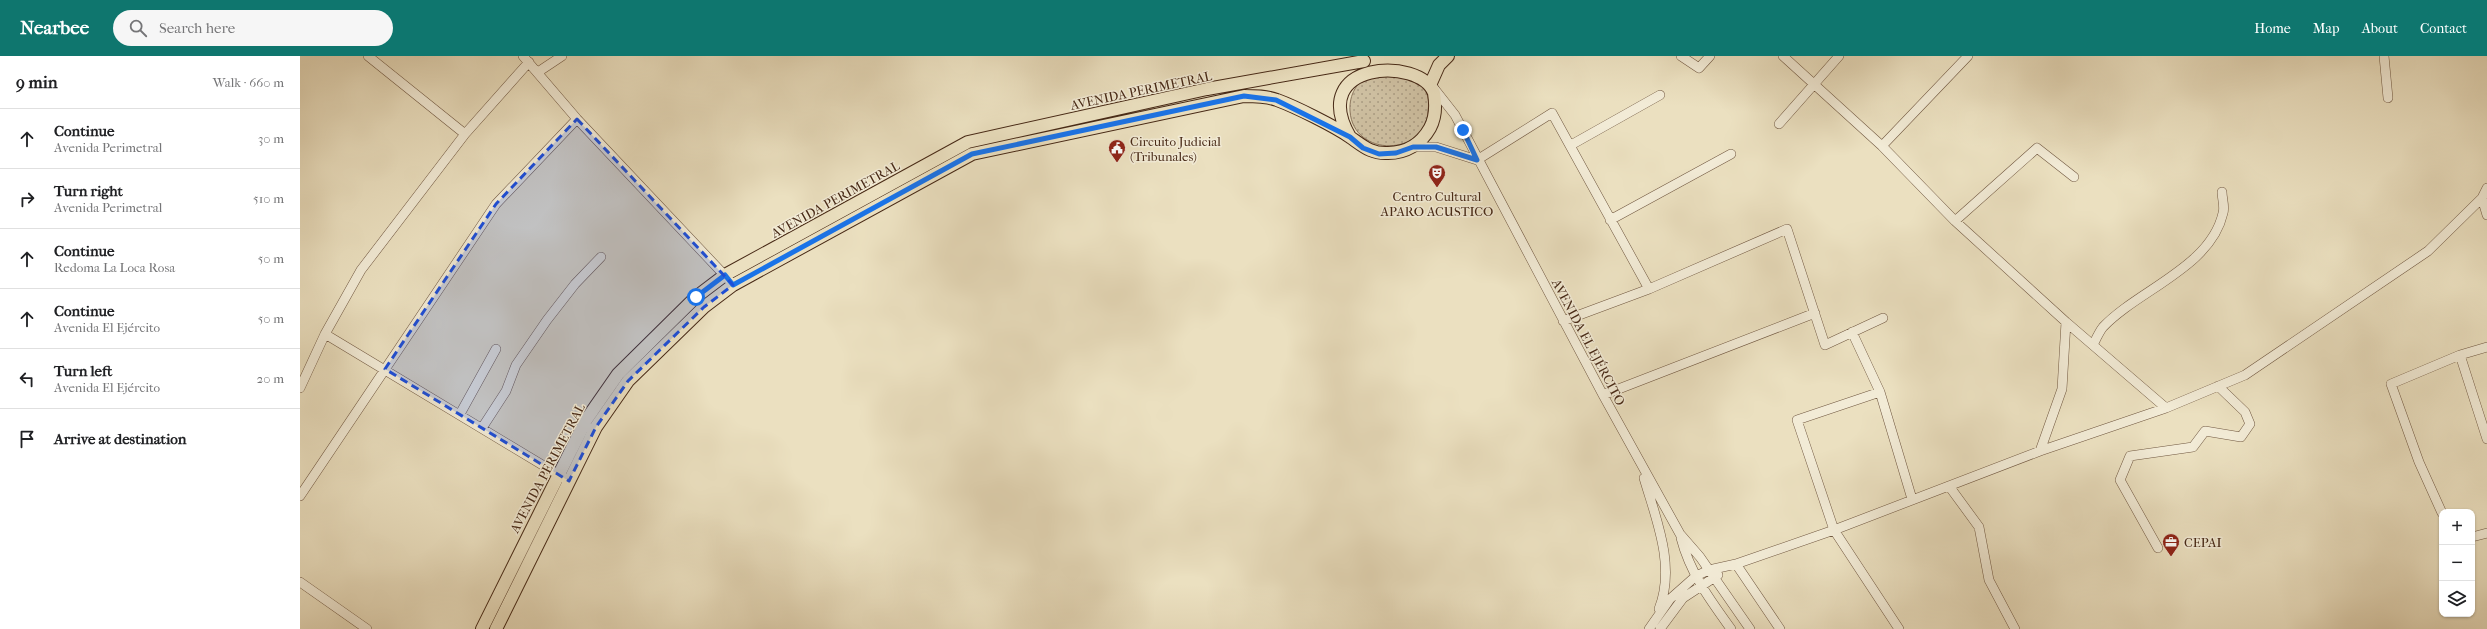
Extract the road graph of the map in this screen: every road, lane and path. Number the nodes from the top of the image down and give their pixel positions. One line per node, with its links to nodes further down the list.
1 (368, 56): 19 (street)
2 (562, 56): 12 (street)
3 (1448, 56): 14 (main road)
4 (1680, 56): 5 (street)
5 (1710, 56)
6 (1783, 56): 13 (street)
7 (1839, 56): 13 (street)
8 (1968, 56): 22 (street)
9 (2384, 56): 16 (street)
10 (526, 59): 12 (street); 19 (street)
11 (1406, 60): 14 (main road)
12 (538, 72): 17 (street)
13 (1814, 83): 18 (street); 22 (street)
14 (1432, 85): 23 (main road); 25 (street, AVENIDA EL EJÉRCITO)
15 (1660, 94): 21 (street)
16 (2388, 98)
17 (577, 119): 34 (street); 47 (street)
18 (1779, 124)
19 (465, 134): 42 (street)
20 (1350, 137): 23 (main road, AVENIDA PERIMETRAL); 34 (main road, AVENIDA PERIMETRAL); 35 (main road, AVENIDA PERIMETRAL)
21 (1571, 145): 25 (street); 31 (street)
22 (1882, 146): 32 (street)
23 (1413, 147): 25 (street)
24 (1731, 154): 31 (street)
25 (1477, 160): 39 (street, AVENIDA EL EJÉRCITO)
26 (2074, 177): 32 (street)
27 (2487, 188): 29 (street)
28 (2222, 192): 43 (street)
29 (2482, 198): 30 (street); 48 (street)
30 (2487, 214)
31 (1610, 220): 36 (street)
32 (1955, 221): 40 (street)
33 (601, 258): 54 (street)
34 (725, 275): 35 (street); 58 (main road, AVENIDA PERIMETRAL)
35 (733, 285): 59 (main road, AVENIDA PERIMETRAL)
36 (1649, 289): 37 (street); 39 (street)
37 (1815, 314): 41 (street); 51 (street)
38 (1883, 318): 41 (street)
39 (1563, 321): 51 (street, AVENIDA EL EJÉRCITO)
40 (2066, 322): 43 (street); 56 (street)
41 (1852, 332): 50 (street)
42 (325, 334): 47 (street); 49 (street)
43 (2093, 345): 52 (street)
44 (2487, 347): 46 (street)
45 (496, 349): 53 (street)
46 (2460, 355): 55 (street); 63 (street)
47 (386, 369): 53 (street); 61 (street)
48 (2218, 386): 52 (street); 68 (street)
49 (300, 388)
50 (1880, 392): 62 (street); 64 (street)
51 (1603, 395): 57 (street, AVENIDA EL EJÉRCITO)
52 (2166, 408): 56 (street)
53 (460, 414): 54 (street)
54 (482, 428): 58 (street)
55 (2487, 439)
56 (2040, 451): 60 (street)
57 (1639, 461): 66 (street, AVENIDA EL EJÉRCITO); 74 (street)
58 (557, 474): 59 (street); 76 (main road, AVENIDA PERIMETRAL)
59 (569, 480): 77 (main road, AVENIDA PERIMETRAL)
60 (1949, 486): 62 (street); 84 (street)
61 (300, 496)
62 (1912, 499): 64 (street)
63 (2440, 509)
64 (1834, 530): 69 (street); 83 (street)
65 (2487, 533): 67 (street)
66 (1680, 534): 70 (street, AVENIDA EL EJÉRCITO); 71 (street, AVENIDA EL EJÉRCITO)
67 (2475, 536)
68 (2158, 548)
69 (1736, 564): 70 (street); 82 (street)
70 (1711, 573): 71 (street); 73 (street); 81 (street, AVENIDA EL EJÉRCITO)
71 (1696, 576): 73 (street, AVENIDA EL EJÉRCITO); 74 (street)
72 (300, 582): 75 (street)
73 (1700, 585): 79 (street); 80 (street, AVENIDA EL EJÉRCITO)
74 (1654, 620): 78 (street)
75 (367, 629)
76 (482, 629)
77 (496, 629)
78 (1649, 629)
79 (1660, 629)
80 (1731, 629)
81 (1750, 629)
82 (1780, 629)
83 (1899, 629)
84 (2015, 629)

